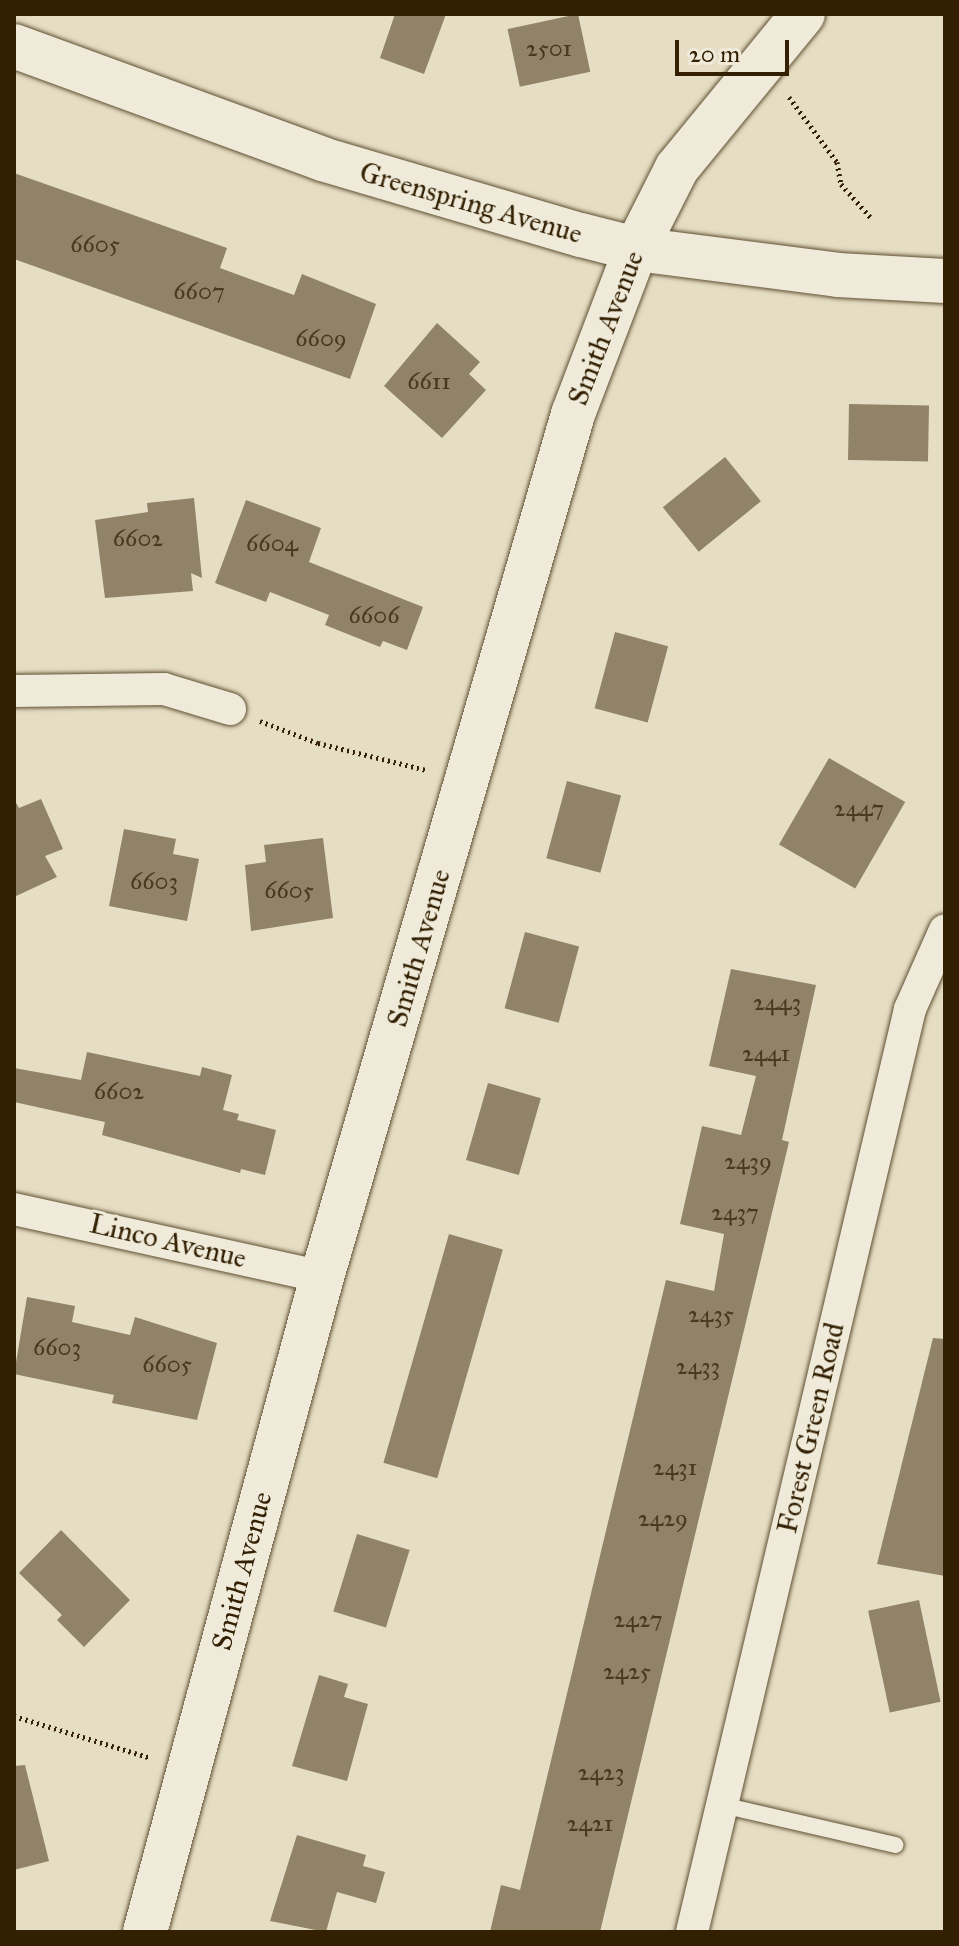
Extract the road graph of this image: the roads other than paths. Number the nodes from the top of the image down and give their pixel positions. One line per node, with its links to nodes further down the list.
1 (803, 14): 3 (main road, Smith Avenue)
2 (14, 46): 3 (main road, Greenspring Avenue)
3 (636, 249): 4 (main road, Greenspring Avenue); 9 (main road, Smith Avenue)
4 (945, 281)
5 (14, 691): 6 (street)
6 (230, 709)
7 (945, 930): 10 (street, Forest Green Road)
8 (14, 1209): 9 (street, Linco Avenue)
9 (322, 1277): 12 (main road, Smith Avenue)
10 (722, 1805): 11 (lane); 13 (street, Forest Green Road)
11 (895, 1845)
12 (145, 1932)
13 (692, 1932)

